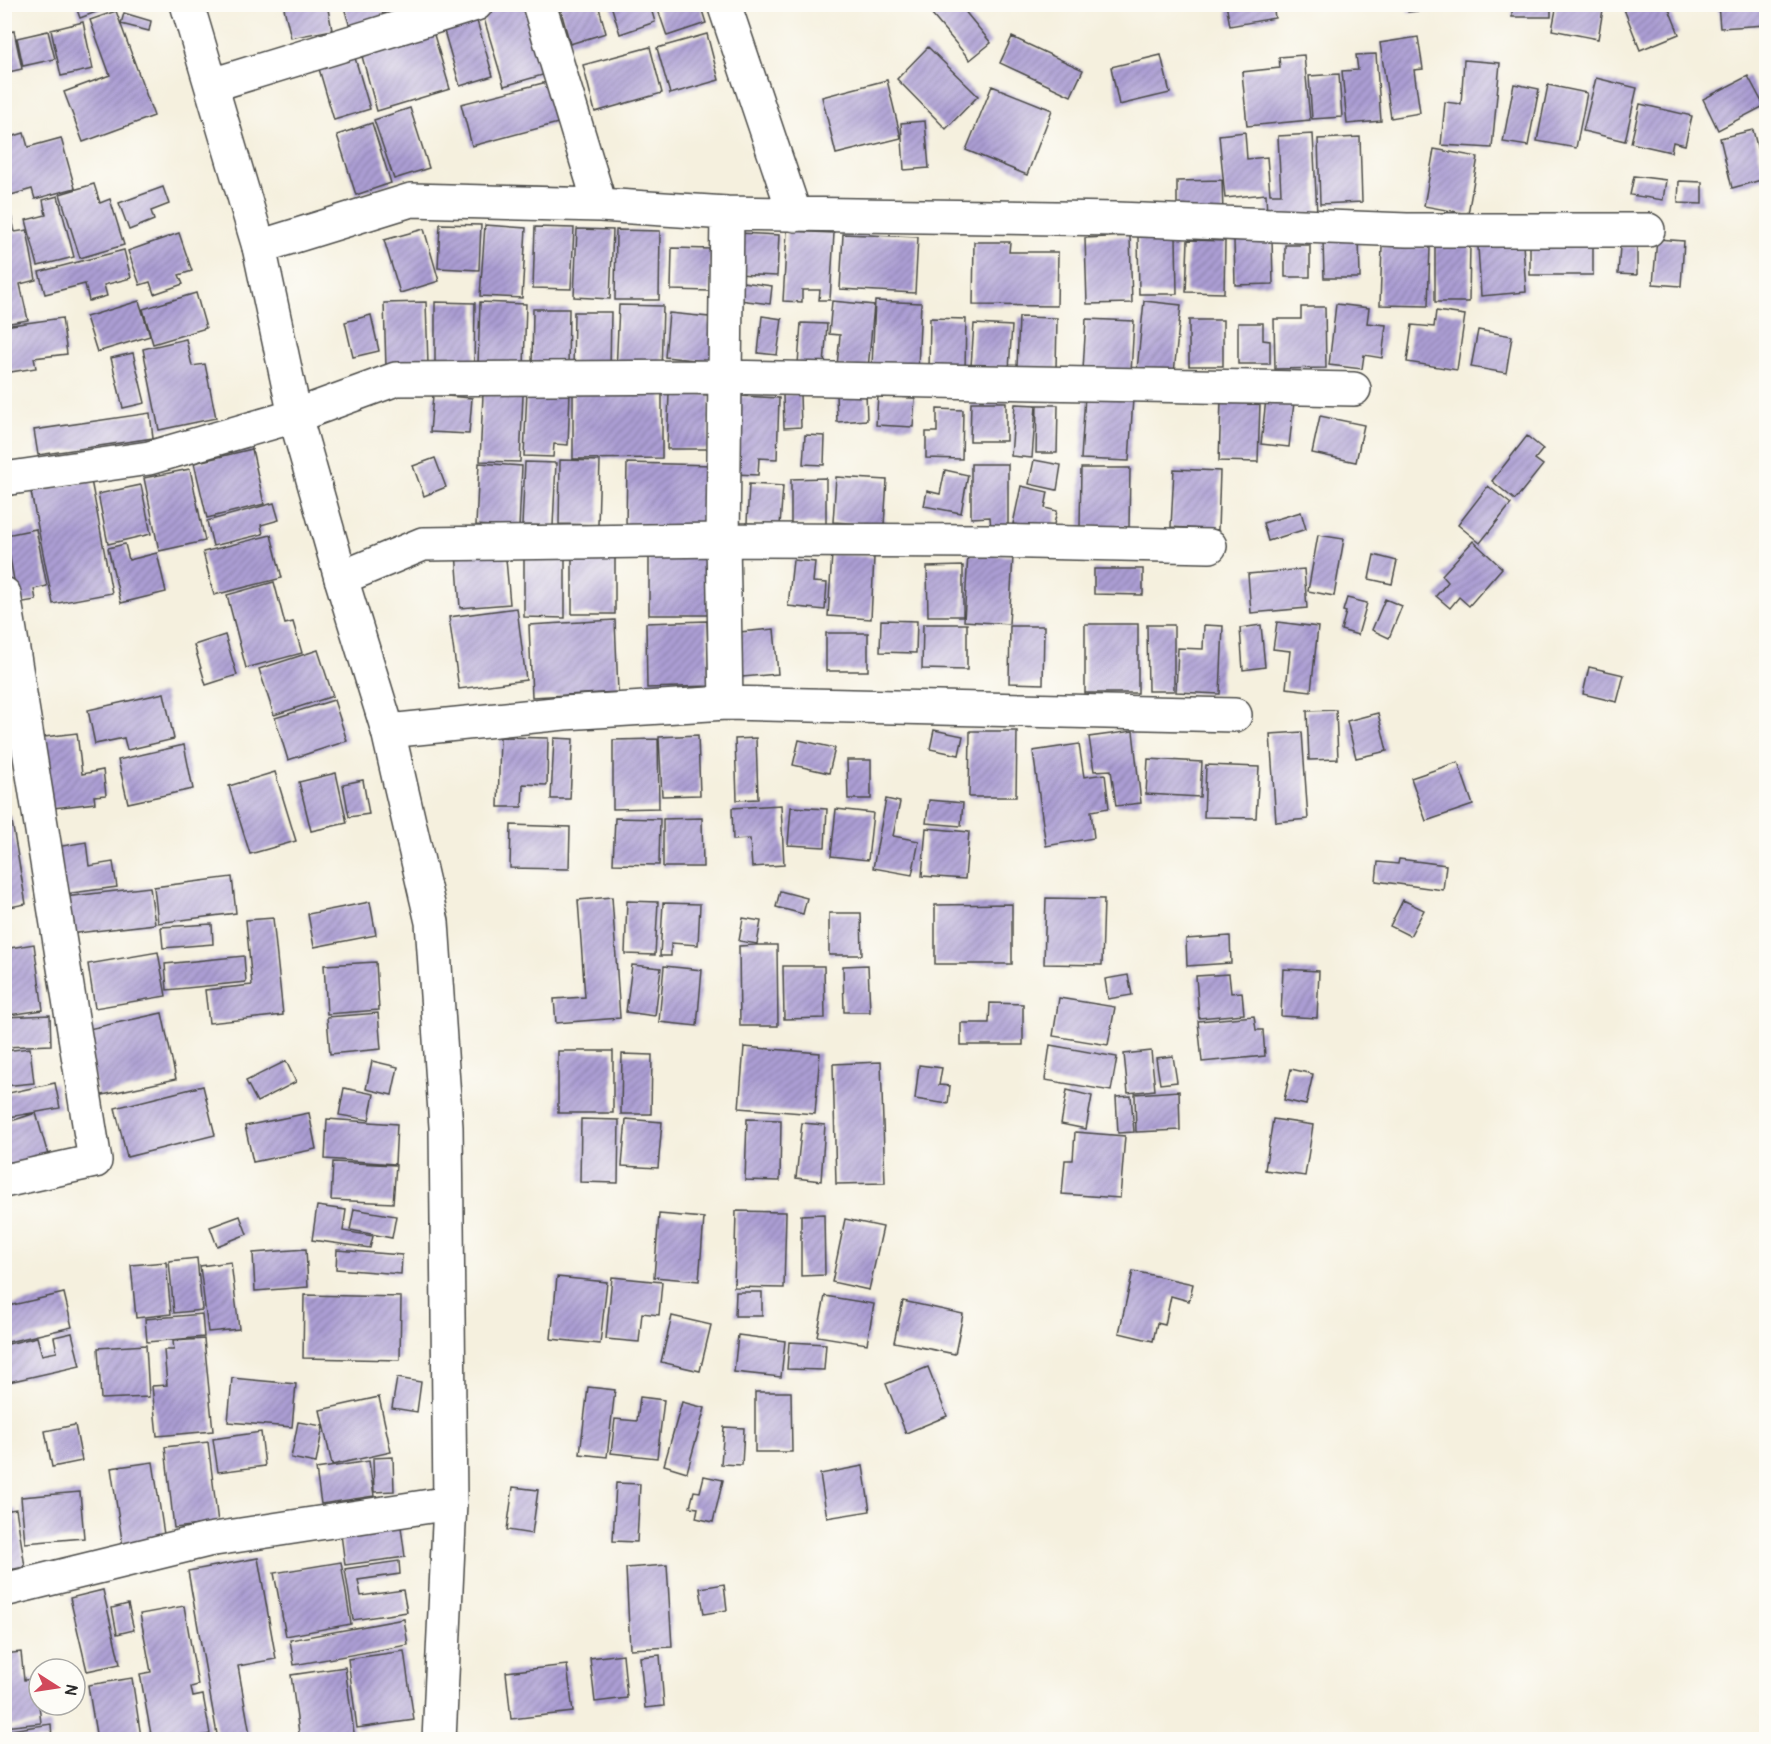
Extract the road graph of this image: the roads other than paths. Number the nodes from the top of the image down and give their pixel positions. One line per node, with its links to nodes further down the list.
1 (187, 4): 5 (street)
2 (476, 4): 5 (street)
3 (539, 4): 6 (street)
4 (724, 4): 8 (street)
5 (212, 85): 10 (street)
6 (600, 205): 7 (street); 10 (street)
7 (727, 213): 8 (street); 11 (street)
8 (795, 214): 9 (street)
9 (1648, 230)
10 (259, 247): 13 (street)
11 (724, 377): 12 (street); 13 (street); 15 (street)
12 (1354, 389)
13 (295, 416): 14 (street); 17 (street)
14 (4, 479)
15 (723, 540): 16 (street); 17 (street); 19 (street)
16 (1210, 546)
17 (341, 578): 21 (street)
18 (4, 594): 22 (street)
19 (726, 703): 20 (street); 21 (street)
20 (1235, 715)
21 (388, 731): 23 (street)
22 (4, 1181)
23 (450, 1503): 24 (street); 25 (street)
24 (4, 1590)
25 (439, 1740)

